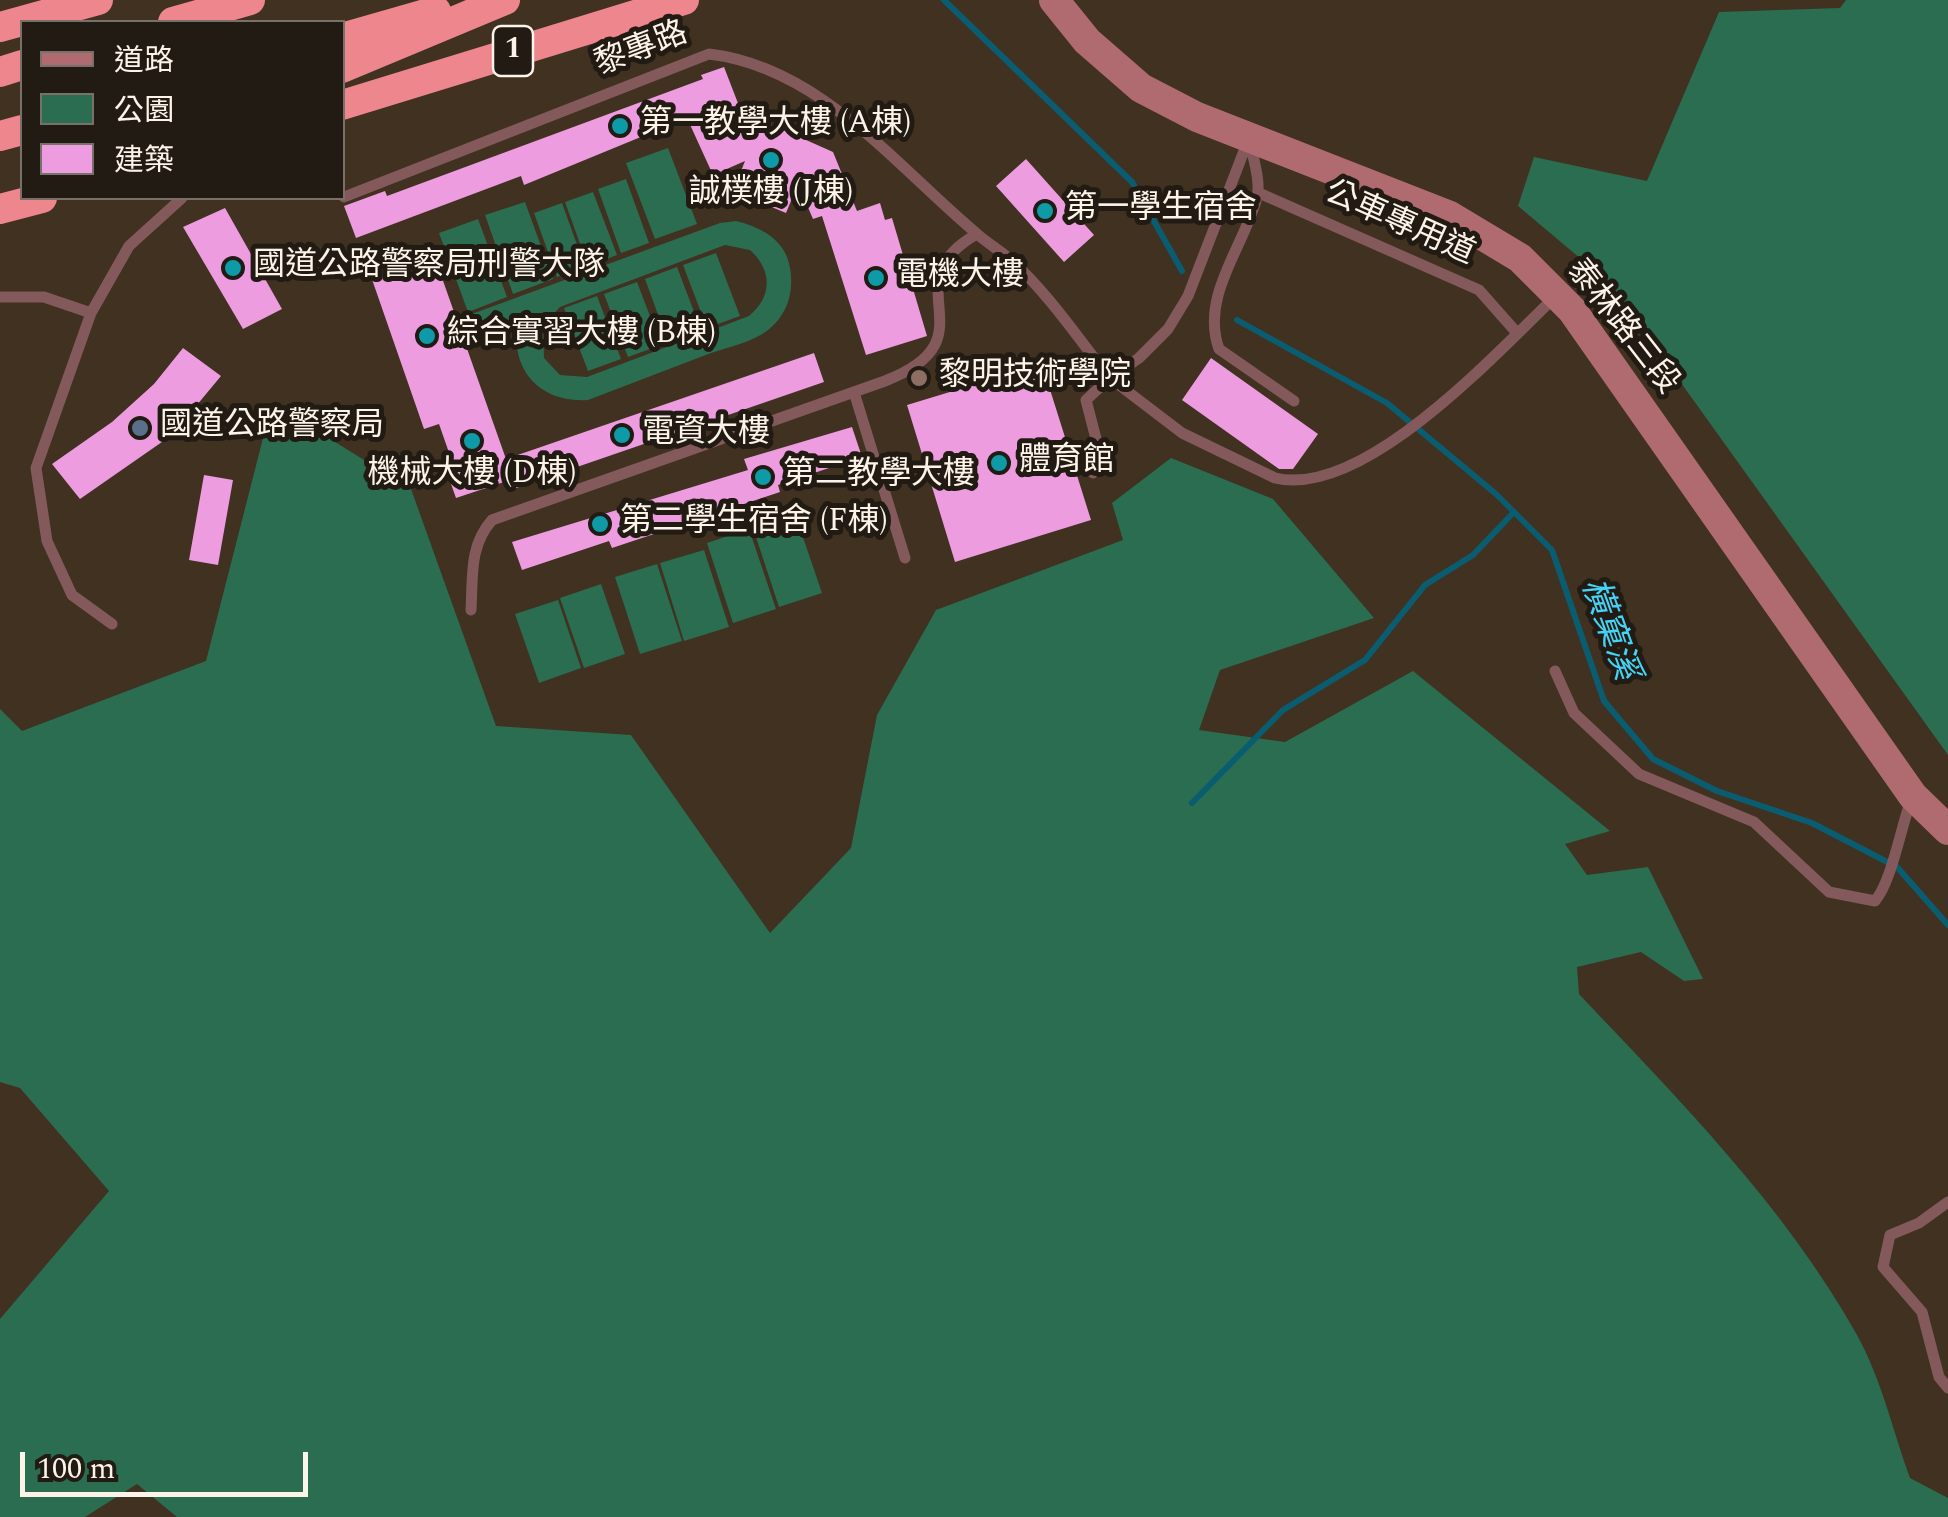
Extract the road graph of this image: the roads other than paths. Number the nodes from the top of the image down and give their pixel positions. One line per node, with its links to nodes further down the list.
1 (32, 0): 9 (highway)
2 (98, 0): 10 (highway)
3 (250, 0): 11 (highway)
4 (474, 0): 12 (highway, 1)
5 (505, 0): 13 (highway)
6 (684, 0): 14 (highway, 1)
7 (697, 0): 15 (lane)
8 (1054, 0): 16 (main road, 泰林路三段)
9 (0, 6)
10 (28, 20)
11 (179, 20)
12 (345, 37)
13 (345, 67)
14 (345, 106)
15 (345, 106)
16 (1249, 138): 17 (lane); 23 (main road, 泰林路三段); 27 (lane)
17 (1258, 194): 26 (lane, 公車專用道); 29 (lane)
18 (345, 197): 22 (lane, 黎專路)
19 (32, 200): 21 (highway)
20 (180, 200): 25 (lane)
21 (0, 206)
22 (976, 234): 27 (lane, 黎專路); 28 (lane)
23 (1557, 295): 26 (lane); 35 (main road, 泰林路三段)
24 (0, 297): 25 (lane)
25 (91, 314): 33 (lane)
26 (1517, 333): 27 (lane, 黎專路)
27 (1110, 378): 30 (lane)
28 (854, 392): 31 (lane); 32 (lane)
29 (1294, 401)
30 (1093, 473)
31 (905, 558)
32 (471, 610)
33 (112, 624)
34 (1555, 671): 35 (lane)
35 (1912, 796): 36 (main road, 泰林路三段)
36 (1948, 830)
37 (1948, 1202): 38 (lane)
38 (1948, 1388)

